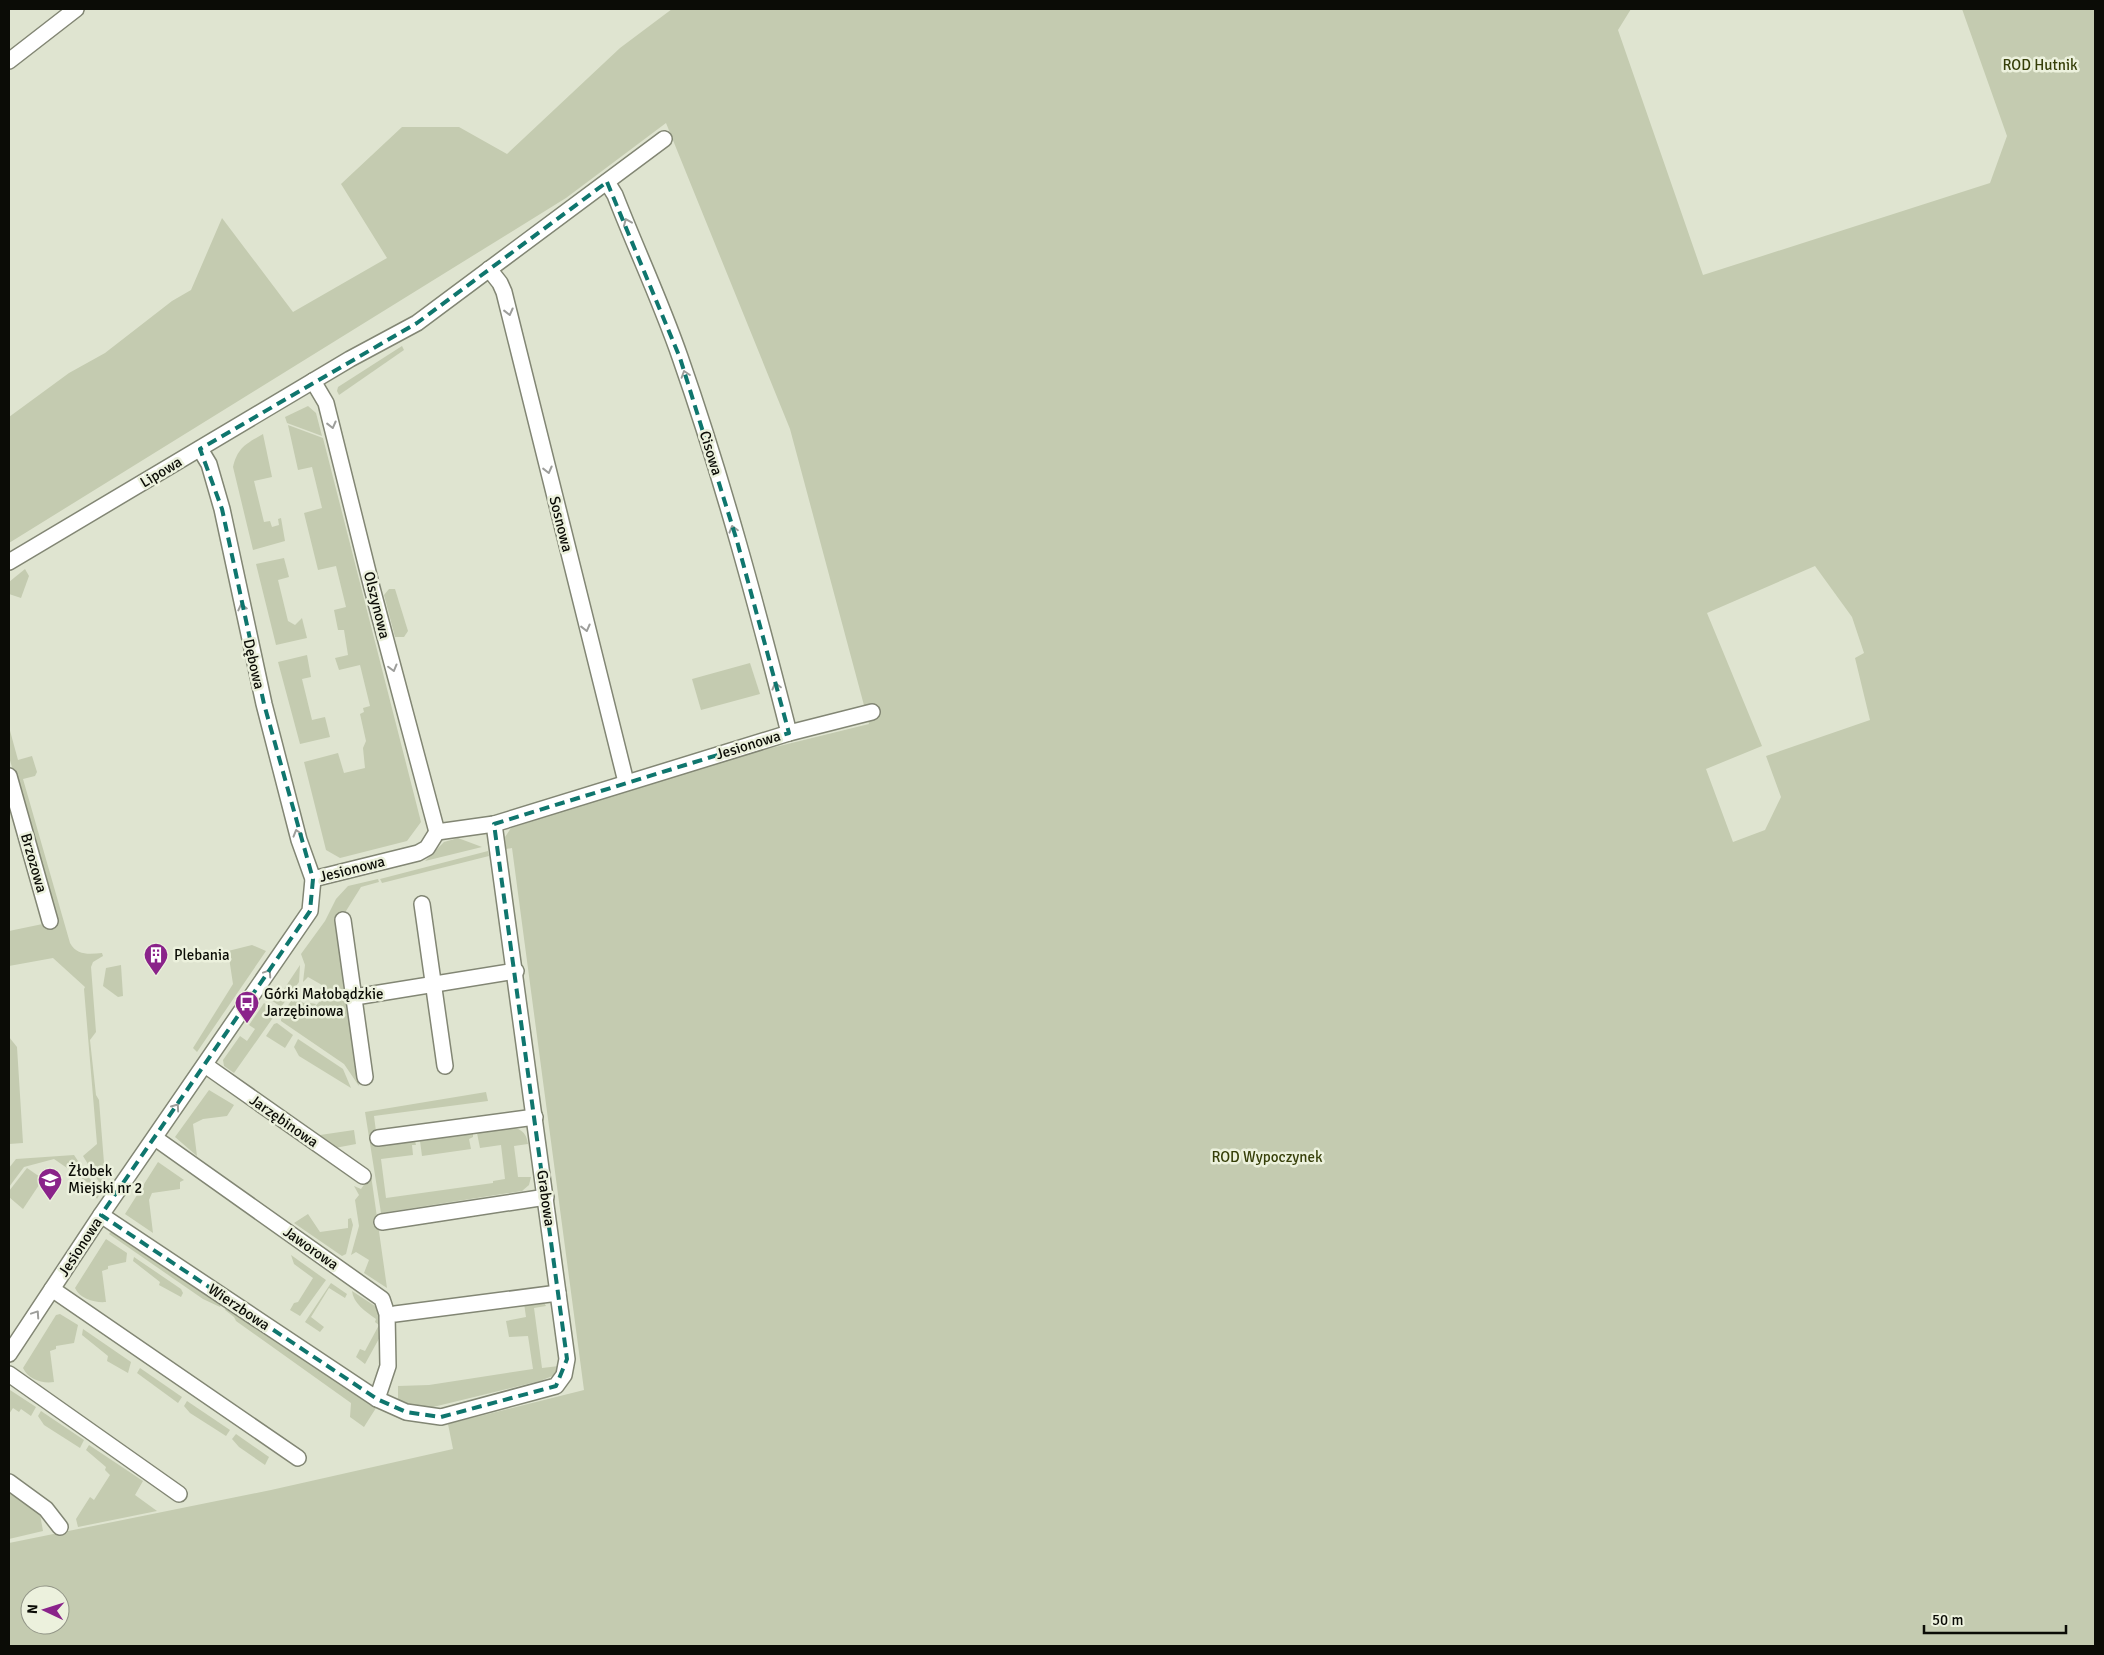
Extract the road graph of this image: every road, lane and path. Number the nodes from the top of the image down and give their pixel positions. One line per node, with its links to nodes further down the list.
1 (76, 9): 2 (street)
2 (9, 61)
3 (664, 139): 4 (street, Lipowa)
4 (607, 182): 5 (street, Lipowa); 10 (street, Cisowa, one-way to 4)
5 (489, 268): 6 (street, Lipowa); 12 (street, Sosnowa, one-way to 12)
6 (313, 381): 7 (street, Lipowa); 14 (street, Olszynowa, one-way to 14)
7 (200, 448): 8 (street, Lipowa); 15 (street, Dębowa, one-way to 7)
8 (9, 562)
9 (872, 712): 10 (street, Jesionowa)
10 (789, 733): 12 (street, Jesionowa)
11 (9, 776): 18 (street, Brzozowa)
12 (626, 782): 13 (street, Jesionowa)
13 (494, 824): 14 (street, Jesionowa); 19 (street, Grabowa)
14 (437, 832): 15 (street, Jesionowa)
15 (313, 879): 22 (street, Jesionowa, one-way to 15)
16 (422, 904): 20 (street)
17 (343, 920): 21 (street)
18 (50, 921)
19 (516, 971): 20 (street); 25 (street, Grabowa)
20 (435, 984): 21 (street); 23 (street)
21 (355, 997): 24 (street)
22 (205, 1065): 26 (street, Jesionowa, one-way to 22); 28 (street, Jarzębinowa)
23 (445, 1066)
24 (365, 1077)
25 (535, 1117): 27 (street); 29 (street, Grabowa)
26 (155, 1138): 30 (street, Jesionowa); 37 (street, Jaworowa)
27 (378, 1138)
28 (363, 1176)
29 (546, 1198): 31 (street); 33 (street, Grabowa)
30 (101, 1214): 32 (street, Jesionowa); 37 (street, Wierzbowa)
31 (382, 1222)
32 (52, 1289): 35 (street, Jesionowa, one-way to 32); 38 (street)
33 (558, 1293): 34 (street); 37 (street, Grabowa)
34 (395, 1314)
35 (9, 1354)
36 (9, 1374): 40 (street)
37 (376, 1399)
38 (298, 1458)
39 (9, 1482): 41 (street)
40 (179, 1494)
41 (60, 1527)

